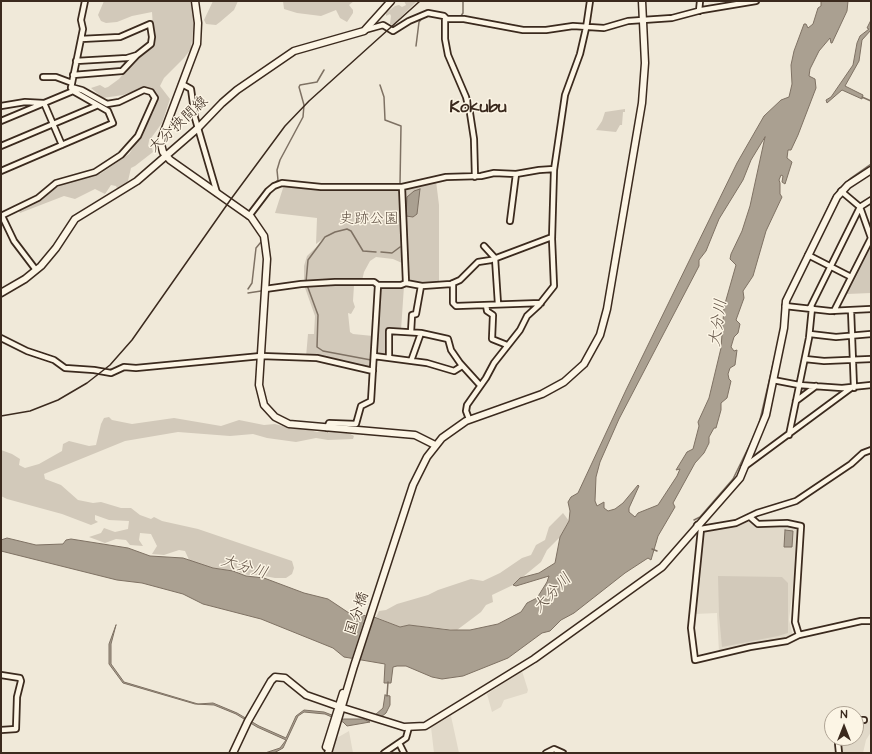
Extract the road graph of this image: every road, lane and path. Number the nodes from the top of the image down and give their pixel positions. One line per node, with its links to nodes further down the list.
1 (85, 1): 13 (street)
2 (195, 1): 18 (street)
3 (391, 1): 12 (street)
4 (590, 1): 11 (street)
5 (642, 1): 10 (street, 国分橋)
6 (700, 1): 8 (street)
7 (756, 1): 8 (street)
8 (699, 11): 10 (street)
9 (446, 18): 11 (street); 12 (street); 33 (street)
10 (643, 21): 11 (street); 87 (street, 国分橋)
11 (586, 28): 29 (street)
12 (365, 30): 25 (street, 大分挾間線)
13 (81, 39): 14 (street); 15 (street)
14 (137, 55): 15 (street); 16 (street)
15 (76, 61): 16 (street)
16 (74, 74): 19 (street)
17 (43, 77): 19 (street)
18 (182, 84): 25 (street); 28 (street)
19 (71, 87): 20 (street); 22 (street); 39 (street)
20 (44, 103): 21 (street); 23 (street); 24 (street)
21 (1, 106)
22 (96, 106): 24 (street); 26 (street)
23 (1, 121)
24 (53, 124): 26 (street); 27 (street)
25 (198, 128): 28 (street, 大分挾間線); 36 (street)
26 (62, 145): 31 (street)
27 (1, 146)
28 (166, 156): 36 (street); 48 (street, 大分挾間線)
29 (554, 169): 32 (street); 42 (street)
30 (871, 170): 35 (street)
31 (1, 171)
32 (516, 174): 33 (street); 41 (street)
33 (475, 176): 34 (street)
34 (402, 186): 40 (street); 50 (street)
35 (841, 191): 38 (street); 45 (street)
36 (217, 193): 40 (street)
37 (871, 200): 38 (street)
38 (860, 206): 43 (street); 47 (street)
39 (2, 216): 48 (street)
40 (249, 216): 54 (street)
41 (510, 221)
42 (552, 238): 46 (street); 56 (street)
43 (871, 238): 49 (street)
44 (484, 246): 46 (street)
45 (808, 255): 47 (street); 59 (street)
46 (495, 258): 51 (street); 57 (street)
47 (830, 266): 49 (street); 60 (street)
48 (36, 270): 55 (street, 大分挾間線)
49 (851, 277): 63 (street)
50 (406, 283): 52 (street); 53 (street)
51 (453, 283): 53 (street); 58 (street)
52 (378, 285): 54 (street); 72 (street)
53 (421, 286): 64 (street)
54 (265, 289): 71 (street)
55 (1, 293)
56 (541, 303): 57 (street); 70 (street)
57 (498, 304): 58 (street)
58 (486, 305): 70 (street)
59 (785, 306): 60 (street); 80 (street)
60 (811, 308): 63 (street); 66 (street)
61 (871, 309): 62 (street)
62 (851, 310): 63 (street); 68 (street)
63 (834, 311)
64 (411, 332): 65 (street); 73 (street)
65 (421, 333): 77 (street); 78 (street)
66 (810, 334): 68 (street); 74 (street)
67 (871, 334): 68 (street)
68 (852, 335): 76 (street)
69 (1, 338): 71 (street)
70 (507, 345): 87 (street)
71 (261, 356): 79 (street); 88 (street)
72 (374, 356): 73 (street); 79 (street)
73 (389, 358): 77 (street)
74 (805, 359): 76 (street); 82 (street)
75 (871, 359): 76 (street)
76 (853, 360): 85 (street)
77 (411, 361): 78 (street)
78 (462, 366): 81 (street)
79 (373, 371): 88 (street)
80 (773, 380): 82 (street); 92 (street)
81 (479, 384)
82 (799, 385): 84 (street); 86 (street)
83 (871, 385): 85 (street)
84 (816, 386): 85 (street); 86 (street)
85 (853, 388): 89 (street)
86 (796, 401): 89 (street)
87 (469, 419): 90 (street, 国分橋)
88 (327, 428): 90 (street)
89 (789, 435): 92 (street)
90 (435, 445): 98 (street, 国分橋)
91 (871, 450): 93 (street)
92 (744, 467): 94 (street)
93 (750, 517): 94 (street); 96 (street)
94 (699, 527): 96 (street); 100 (street)
95 (871, 621): 96 (street)
96 (799, 635)
97 (1, 675): 101 (street)
98 (341, 707): 99 (street, 国分橋); 100 (street); 103 (street)
99 (336, 723): 104 (street); 105 (street)
100 (409, 727): 102 (street)
101 (1, 730)
102 (399, 743): 106 (street); 107 (street)
103 (233, 753)
104 (324, 753)
105 (328, 753)
106 (384, 753)
107 (404, 753)
108 (546, 753): 109 (street)
109 (563, 753)

